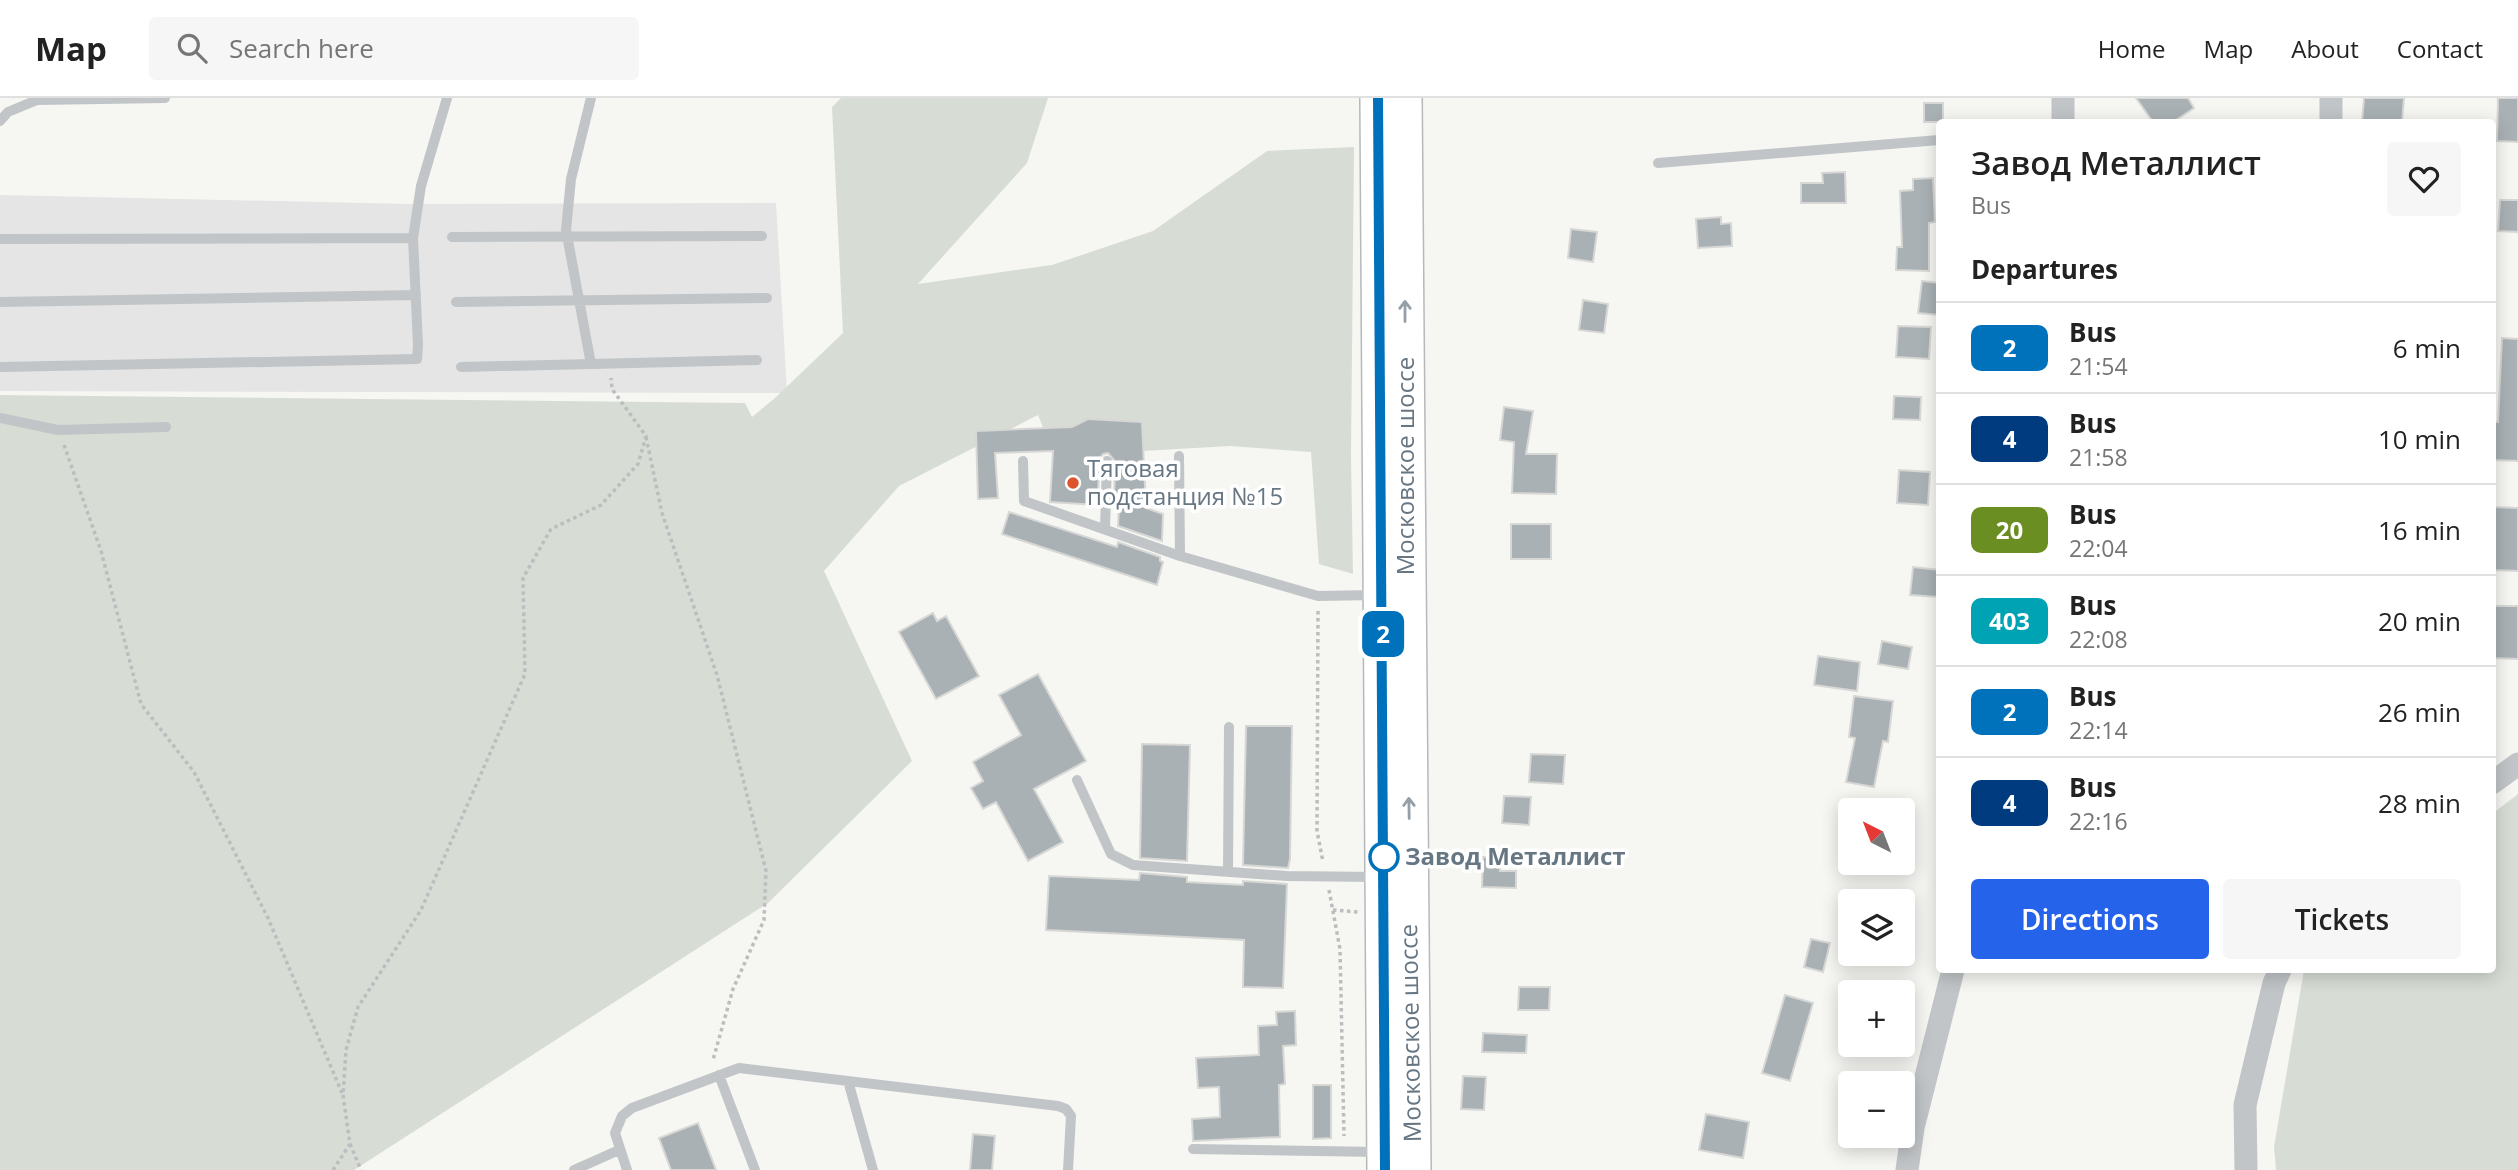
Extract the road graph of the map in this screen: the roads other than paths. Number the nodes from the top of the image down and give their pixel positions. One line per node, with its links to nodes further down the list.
1 (164, 98): 10 (lane)
2 (447, 98): 16 (lane)
3 (591, 98): 13 (lane)
4 (1378, 98): 34 (main road, Московское шоссе)
5 (1404, 98): 47 (main road, Московское шоссе, one-way to 5)
6 (2063, 98): 8 (street)
7 (2331, 98): 9 (street)
8 (2063, 119)
9 (2331, 119)
10 (0, 121)
11 (1936, 140): 12 (lane)
12 (1658, 163)
13 (567, 235): 14 (lane); 15 (lane); 20 (lane)
14 (762, 236)
15 (452, 237)
16 (412, 238): 17 (lane); 18 (lane)
17 (0, 239)
18 (416, 295): 21 (lane); 25 (lane)
19 (767, 298): 20 (lane)
20 (579, 299): 22 (lane); 24 (lane)
21 (0, 302)
22 (457, 302)
23 (757, 360): 24 (lane)
24 (591, 364): 26 (lane)
25 (0, 367)
26 (461, 367)
27 (0, 418): 28 (lane)
28 (166, 427)
29 (1179, 456): 33 (lane)
30 (1023, 461): 32 (lane)
31 (1107, 461): 32 (lane)
32 (1105, 529): 33 (lane)
33 (1180, 556): 34 (lane)
34 (1382, 595): 40 (main road, Московское шоссе)
35 (1229, 727): 39 (lane)
36 (2518, 764): 38 (street)
37 (1077, 780): 39 (lane)
38 (2496, 780)
39 (1228, 872): 40 (lane)
40 (1384, 877): 47 (main road, Московское шоссе)
41 (1952, 973): 53 (street)
42 (2279, 973): 54 (street)
43 (719, 1075): 44 (lane); 46 (lane); 50 (lane)
44 (848, 1081): 51 (lane); 52 (lane)
45 (1193, 1149): 47 (lane)
46 (619, 1150): 48 (lane); 49 (lane)
47 (1394, 1164)
48 (574, 1170)
49 (627, 1170)
50 (755, 1170)
51 (873, 1170)
52 (1068, 1170)
53 (1907, 1170)
54 (2246, 1170)

